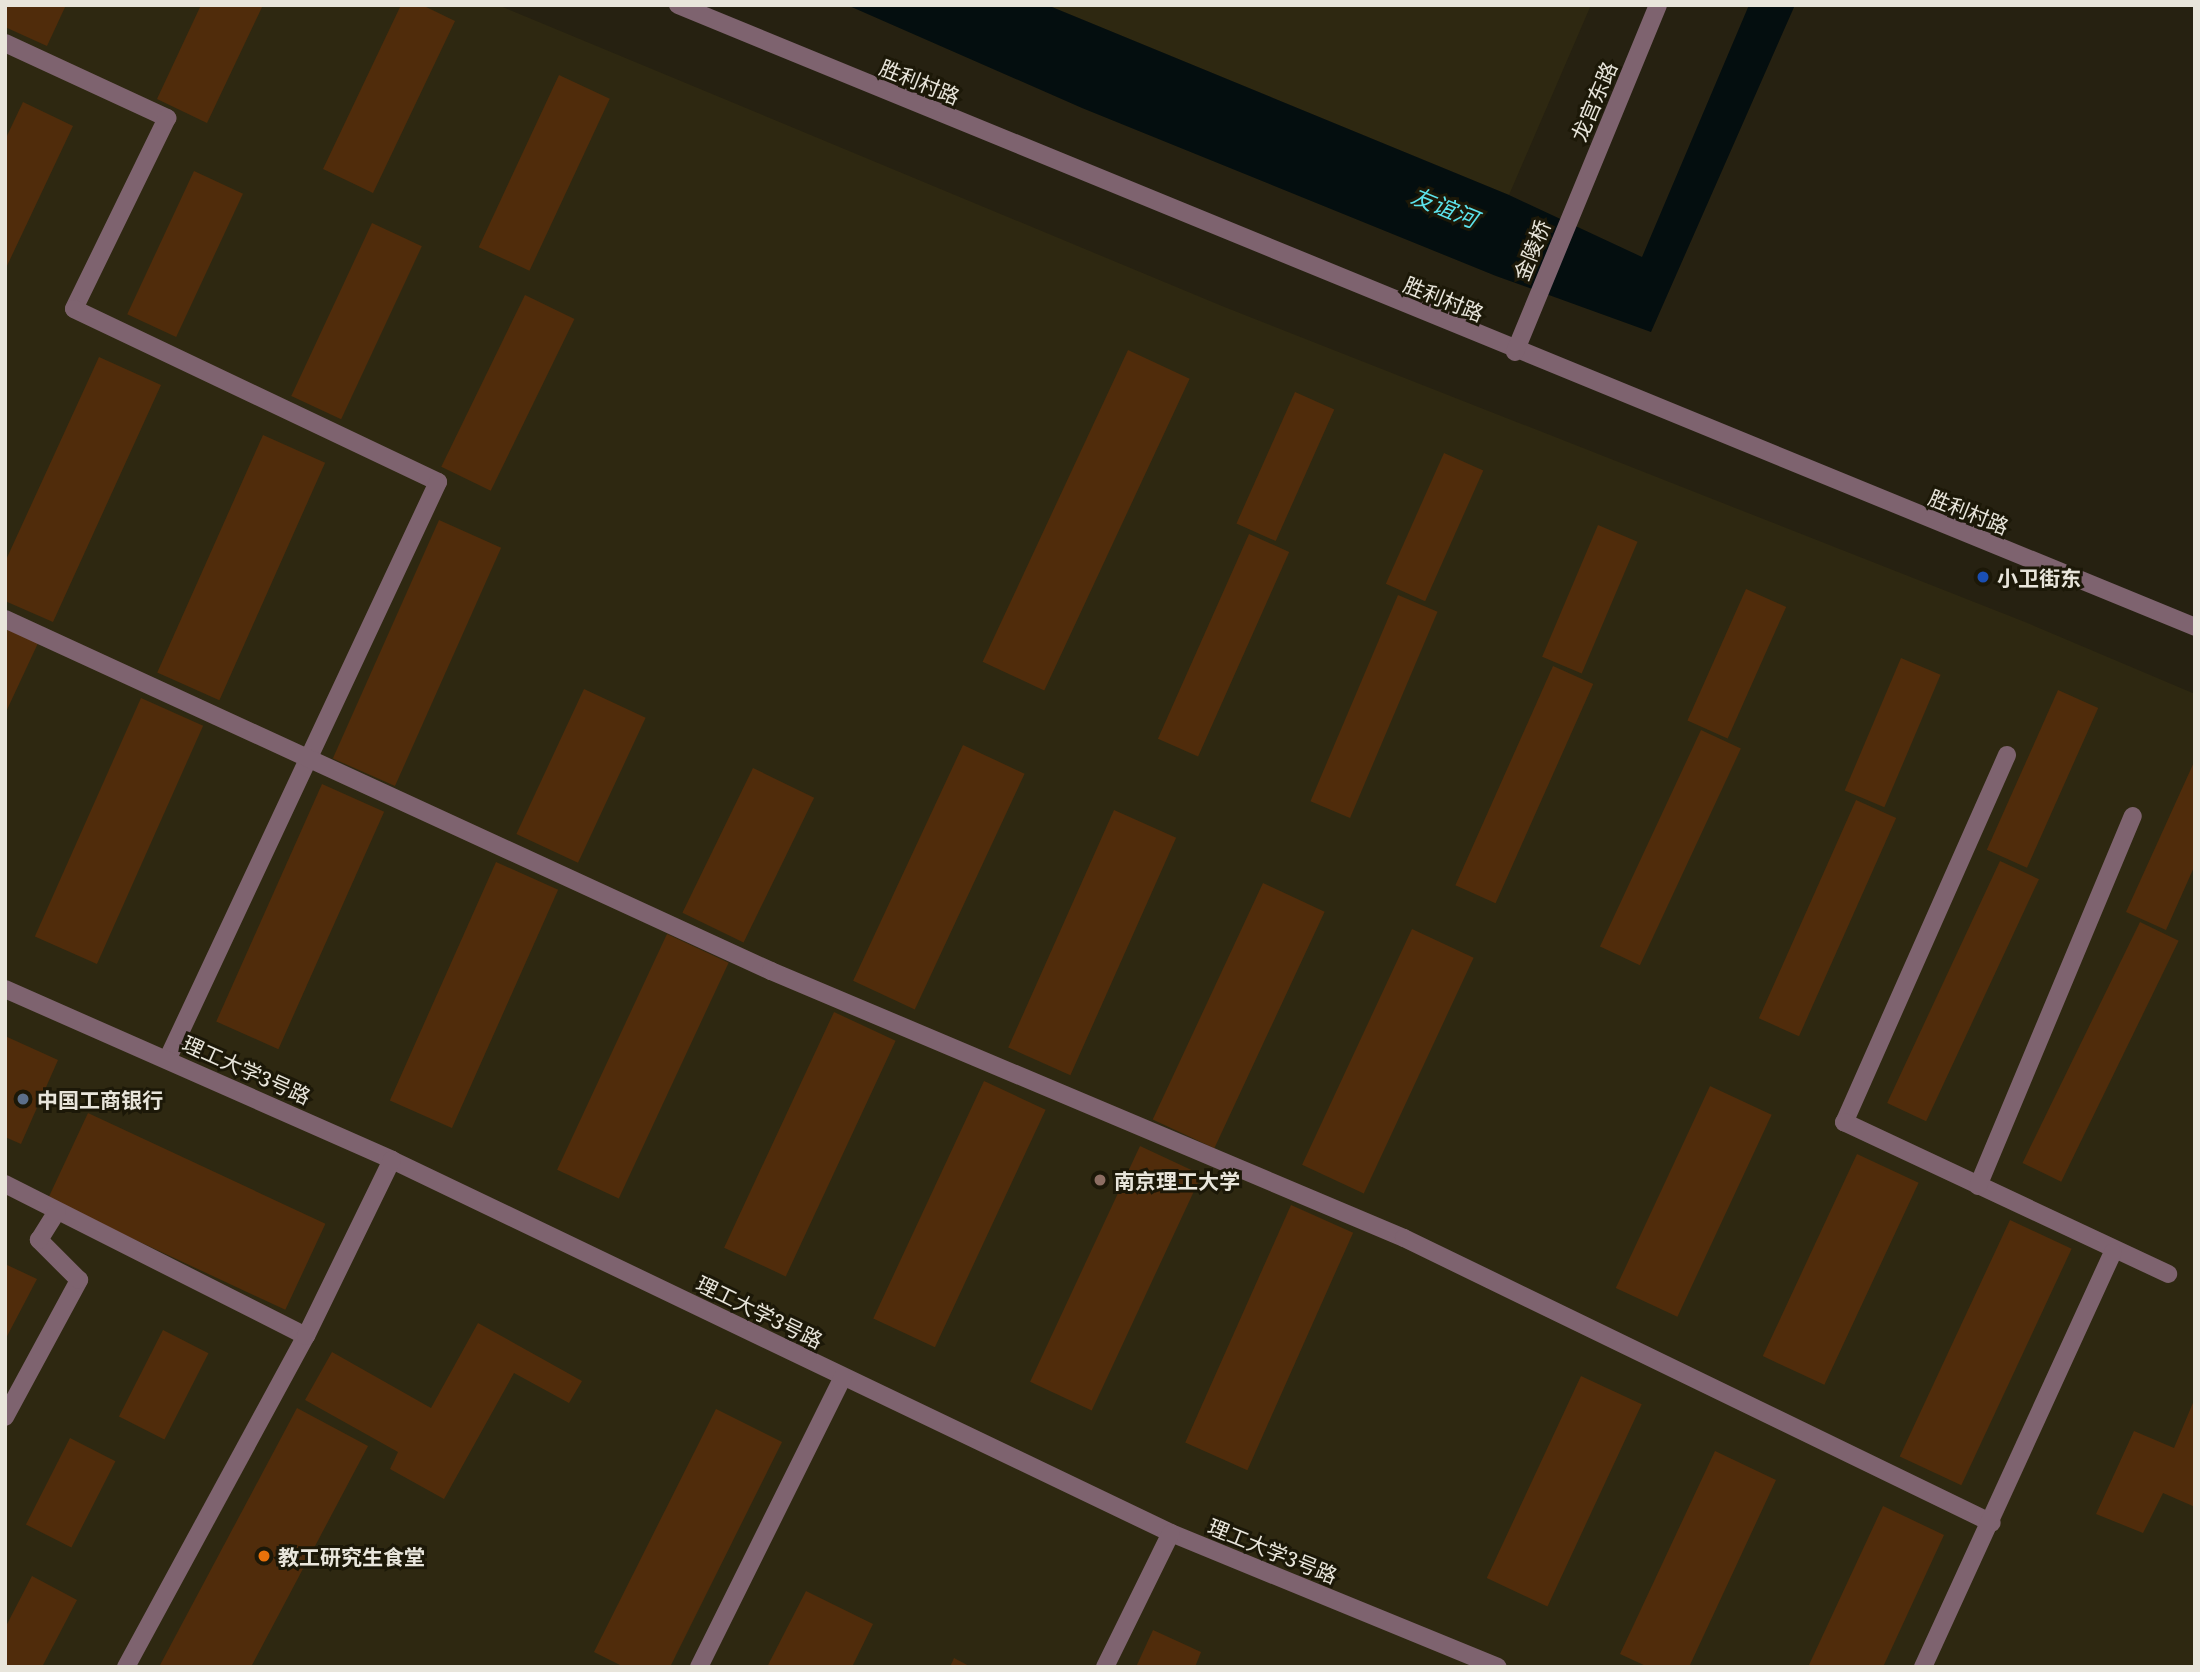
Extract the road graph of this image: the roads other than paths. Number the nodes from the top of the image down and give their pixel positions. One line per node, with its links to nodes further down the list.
1 (678, 5): 5 (street, 胜利村路)
2 (1658, 5): 4 (street, 龙宫东路)
3 (5, 43): 9 (street)
4 (1570, 214): 5 (street, 金陵桥)
5 (1515, 352): 7 (street, 胜利村路)
6 (5, 619): 9 (street)
7 (2195, 627)
8 (2007, 755): 15 (street)
9 (310, 757): 12 (street); 22 (street)
10 (2133, 816): 15 (street)
11 (5, 989): 12 (street, 理工大学3号路)
12 (168, 1058): 13 (street, 理工大学3号路)
13 (392, 1160): 19 (street); 20 (street, 理工大学3号路)
14 (5, 1184): 16 (street)
15 (1978, 1186): 17 (street)
16 (57, 1211): 19 (street); 21 (street)
17 (2113, 1252): 18 (street); 22 (street)
18 (2168, 1274)
19 (306, 1336): 24 (street)
20 (843, 1377): 23 (street, 理工大学3号路); 25 (street)
21 (5, 1418)
22 (1992, 1523): 28 (street)
23 (1171, 1533): 26 (street); 27 (street, 理工大学3号路)
24 (126, 1667)
25 (699, 1667)
26 (1105, 1667)
27 (1498, 1667)
28 (1923, 1667)

